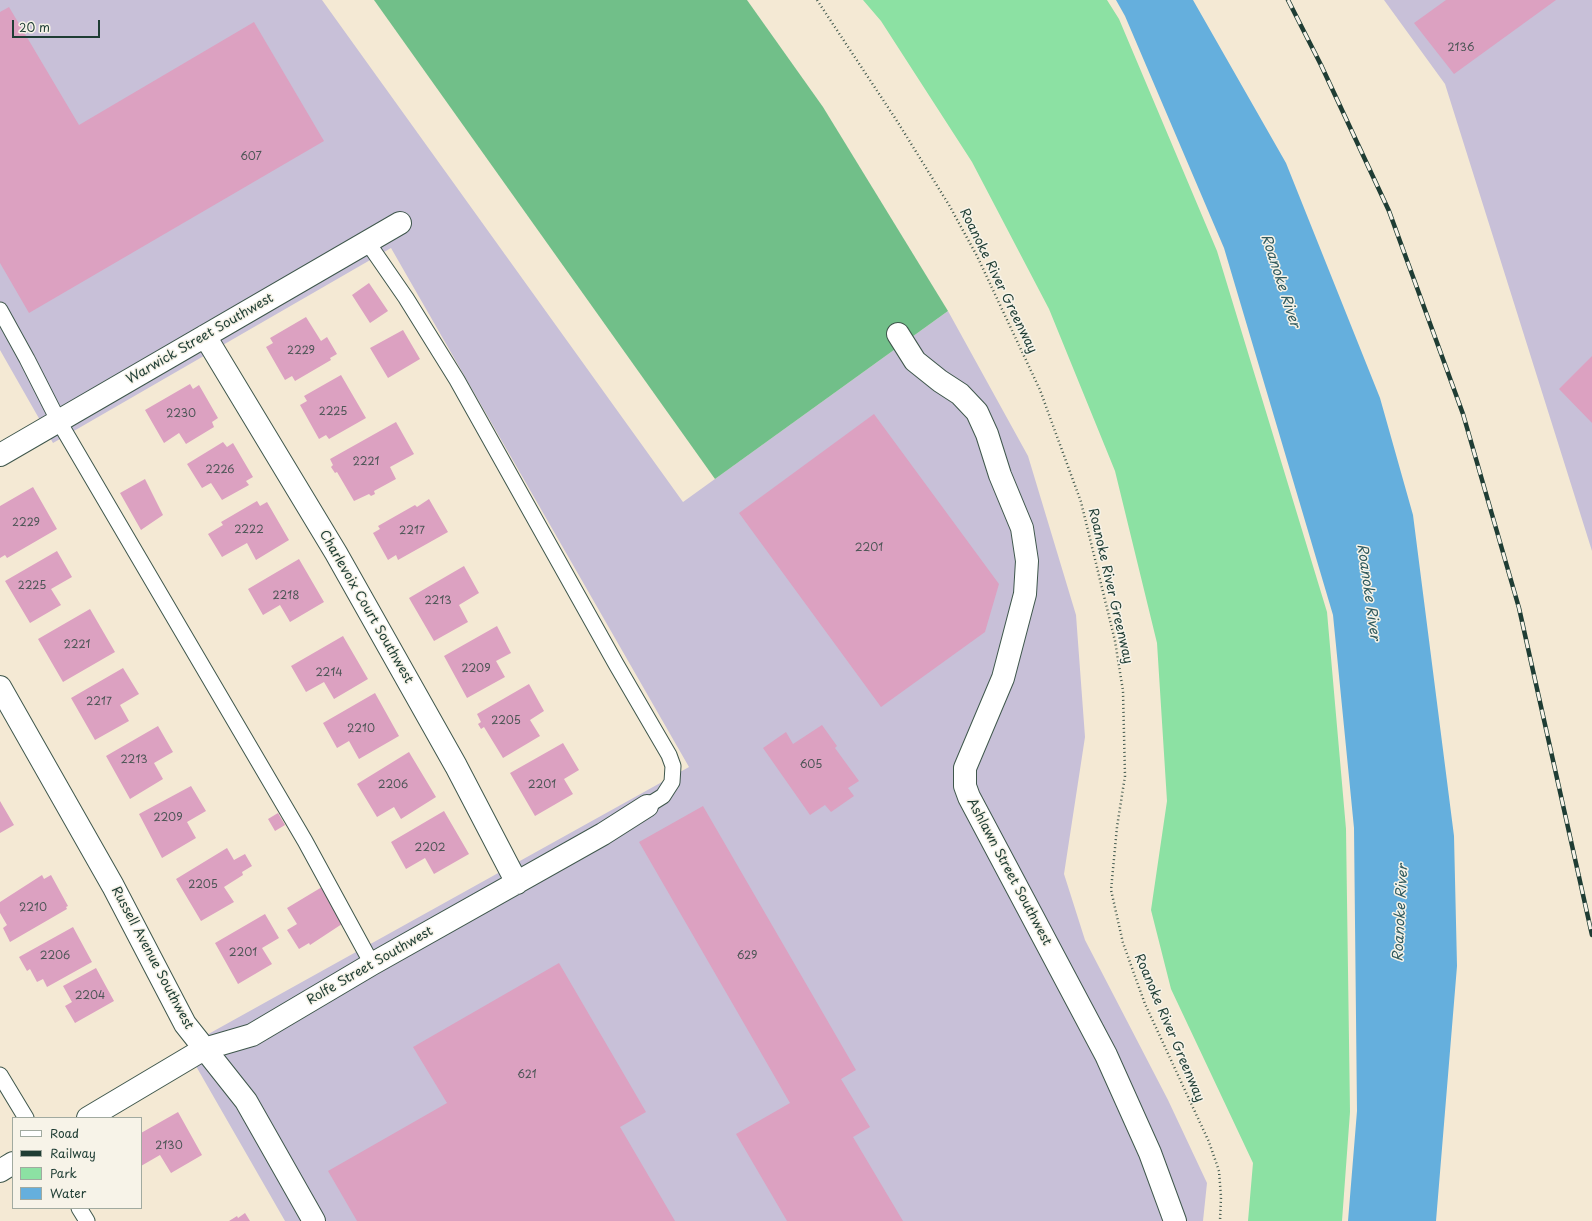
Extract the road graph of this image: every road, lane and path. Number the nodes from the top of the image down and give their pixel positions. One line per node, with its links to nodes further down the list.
1 (817, 0): 23 (path, Roanoke River Greenway)
2 (400, 223): 3 (street, Warwick Street Southwest)
3 (368, 243): 6 (street, Warwick Street Southwest); 10 (lane)
4 (0, 310): 7 (lane)
5 (898, 334): 22 (street, Ashlawn Street Southwest)
6 (205, 336): 7 (street, Warwick Street Southwest); 11 (street, Charlevoix Court Southwest)
7 (58, 420): 8 (street, Warwick Street Southwest); 12 (lane)
8 (0, 455)
9 (0, 687): 13 (street, Russell Avenue Southwest)
10 (648, 806): 11 (street, Rolfe Street Southwest)
11 (517, 883): 12 (street, Rolfe Street Southwest)
12 (372, 964): 13 (street, Rolfe Street Southwest)
13 (204, 1049): 16 (street, Rolfe Street Southwest); 21 (street, Russell Avenue Southwest)
14 (0, 1075): 15 (lane)
15 (25, 1117)
16 (90, 1117)
17 (12, 1164): 18 (street)
18 (0, 1171)
19 (80, 1209): 20 (lane)
20 (87, 1221)
21 (314, 1221)
22 (1175, 1221)
23 (1220, 1221)

